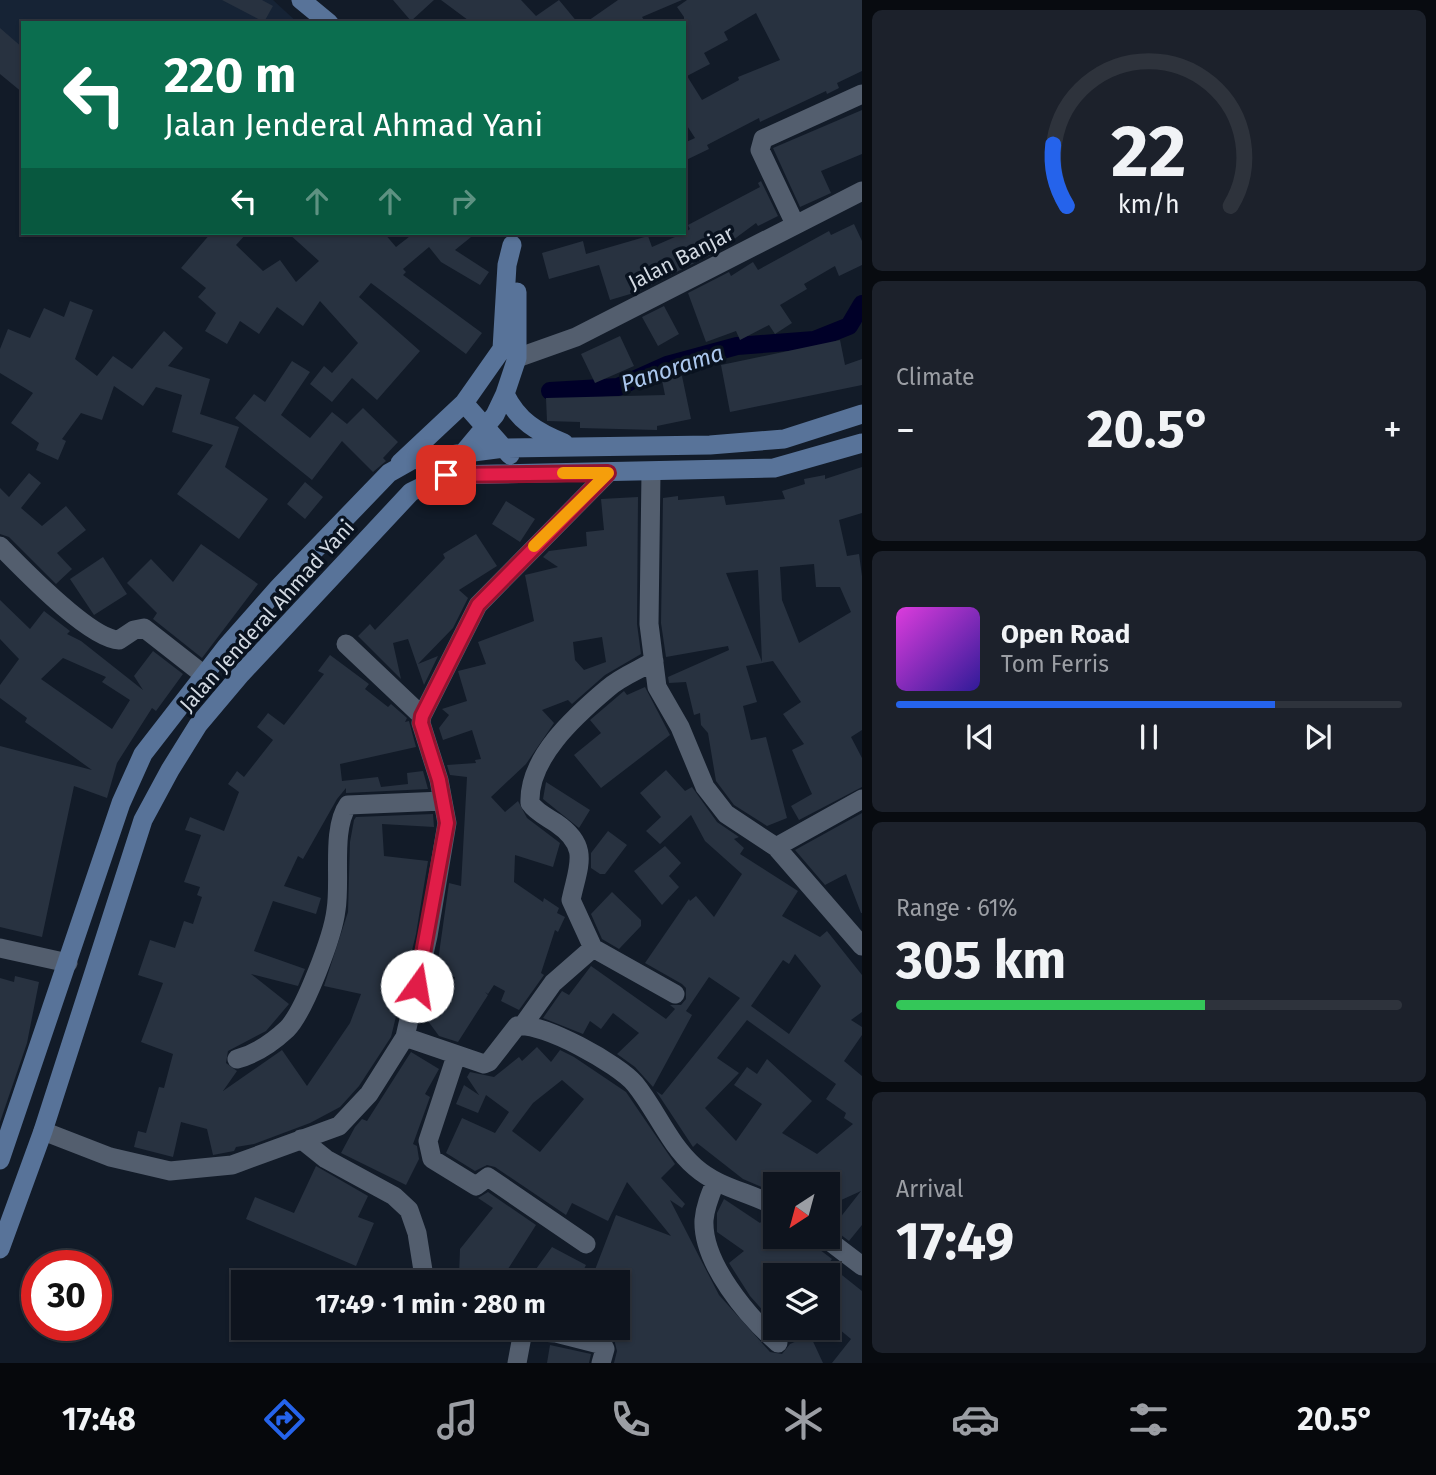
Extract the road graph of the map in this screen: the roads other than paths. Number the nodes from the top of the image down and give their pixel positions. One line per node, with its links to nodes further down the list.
1 (301, 0): 2 (main road)
2 (327, 21)
3 (862, 94): 5 (street)
4 (862, 191): 5 (street, Jalan Banjar)
5 (795, 224): 7 (street, Jalan Banjar)
6 (512, 239): 7 (main road); 9 (main road)
7 (517, 358): 8 (main road)
8 (505, 394): 11 (main road); 13 (main road)
9 (464, 403): 11 (main road); 18 (main road)
10 (862, 414): 13 (main road, Jalan Jenderal Ahmad Yani)
11 (485, 426): 14 (main road); 15 (main road)
12 (862, 443): 17 (main road, Jalan Jenderal Ahmad Yani)
13 (568, 445): 14 (main road, Jalan Jenderal Ahmad Yani)
14 (504, 448): 15 (main road, Jalan Jenderal Ahmad Yani); 16 (main road)
15 (462, 454): 18 (main road, Jalan Jenderal Ahmad Yani); 20 (main road)
16 (540, 472): 19 (main road, Jalan Jenderal Ahmad Yani); 20 (main road, Jalan Jenderal Ahmad Yani)
17 (651, 472): 19 (main road, Jalan Jenderal Ahmad Yani); 23 (street)
18 (389, 473): 24 (main road, Jalan Jenderal Ahmad Yani)
19 (608, 473): 25 (street)
20 (446, 475): 38 (main road, Jalan Jenderal Ahmad Yani)
21 (0, 545): 24 (street)
22 (346, 644): 25 (street)
23 (654, 661): 28 (street); 31 (street)
24 (204, 675): 32 (main road, Jalan Jenderal Ahmad Yani)
25 (422, 716): 27 (street)
26 (862, 799): 28 (street)
27 (443, 801): 35 (street); 37 (street)
28 (776, 847): 29 (street)
29 (862, 946)
30 (0, 948): 32 (street)
31 (593, 948): 33 (street); 34 (street)
32 (68, 962): 40 (main road, Jalan Jenderal Ahmad Yani)
33 (675, 994)
34 (523, 1025): 36 (street); 41 (street)
35 (405, 1037): 36 (street); 39 (street)
36 (456, 1056): 43 (street)
37 (237, 1059)
38 (43, 1131): 39 (street); 44 (main road, Jalan Jenderal Ahmad Yani)
39 (301, 1139): 47 (street)
40 (0, 1160)
41 (715, 1183): 42 (street); 50 (street)
42 (763, 1200)
43 (586, 1244)
44 (0, 1249)
45 (840, 1249): 46 (street)
46 (862, 1266)
47 (423, 1270)
48 (521, 1340): 51 (street)
49 (583, 1340): 52 (street)
50 (778, 1343)
51 (517, 1363)
52 (601, 1363)

